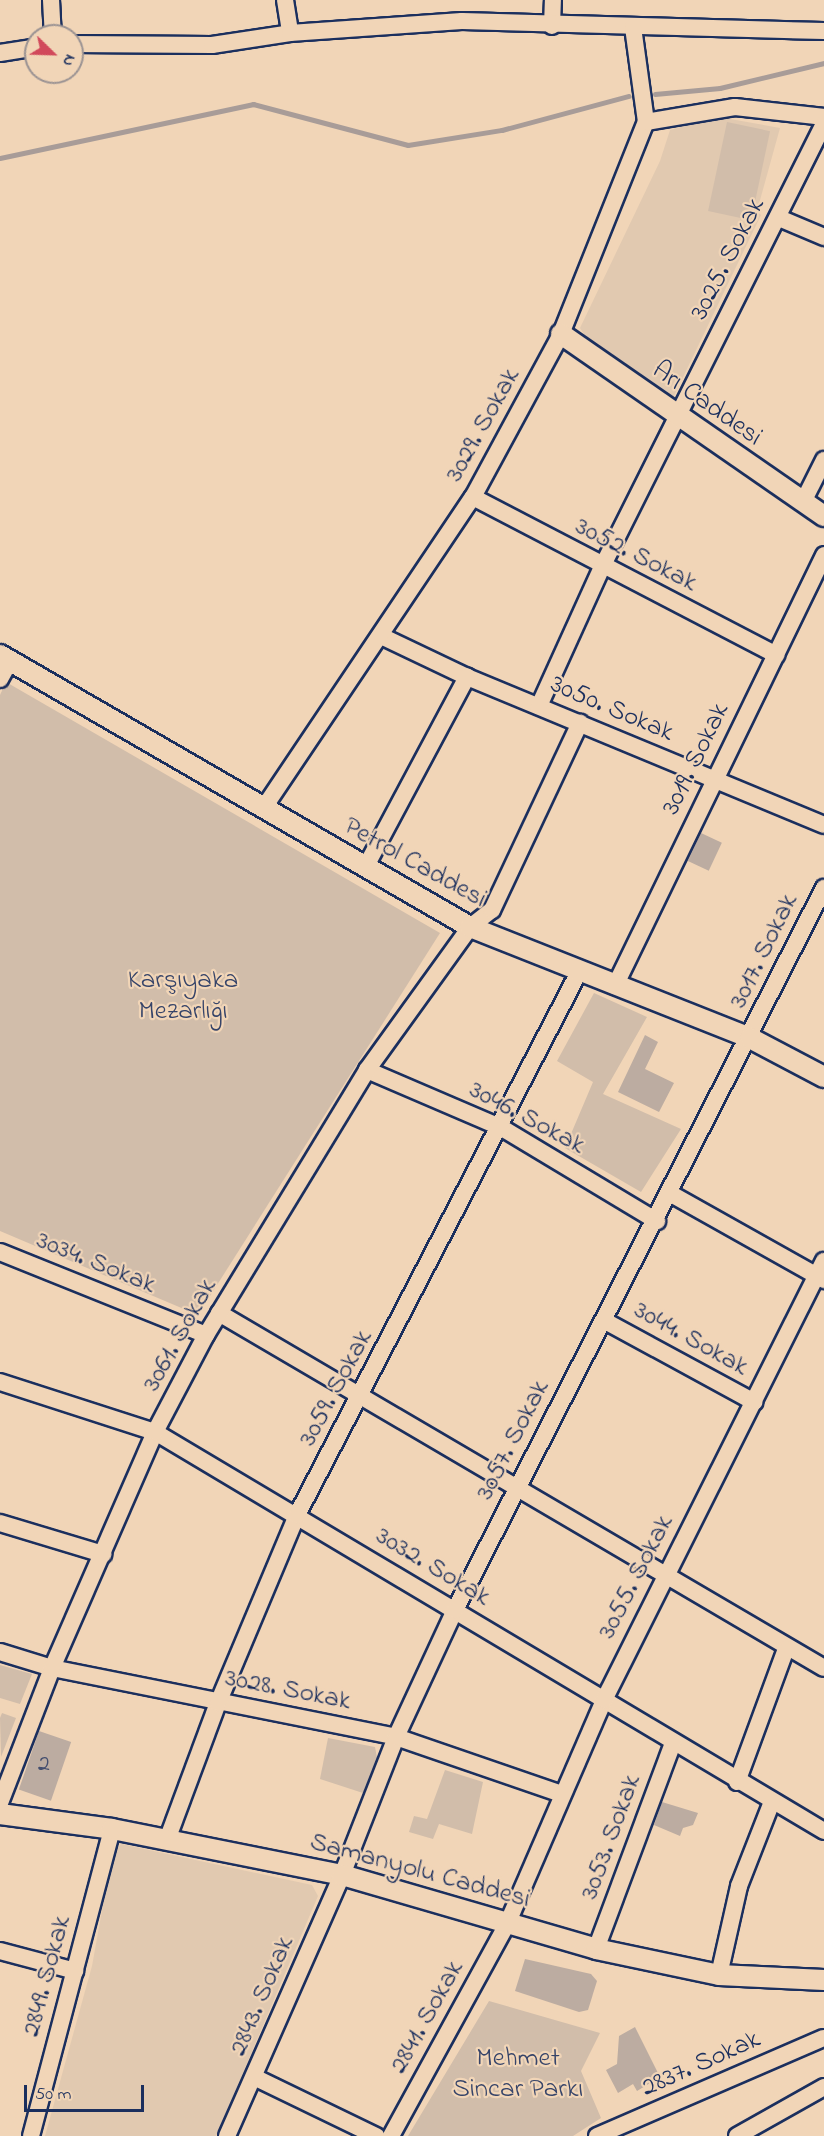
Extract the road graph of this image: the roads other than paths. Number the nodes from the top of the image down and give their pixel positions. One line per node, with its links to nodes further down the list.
1 (51, 0): 4 (street)
2 (285, 0): 8 (street)
3 (553, 0): 5 (street)
4 (52, 24)
5 (552, 26): 6 (street); 8 (street)
6 (633, 27): 7 (street); 13 (street, 3029. Sokak)
7 (824, 31)
8 (290, 33): 9 (street)
9 (84, 44)
10 (24, 49): 11 (street)
11 (0, 53)
12 (824, 117): 13 (street)
13 (646, 122): 17 (street, 3029. Sokak)
14 (824, 124): 15 (street, 3025. Sokak)
15 (779, 218): 16 (street); 18 (street, 3025. Sokak)
16 (824, 237)
17 (561, 334): 18 (street, Arı Caddesi); 20 (street, 3029. Sokak)
18 (676, 417): 21 (street, Arı Caddesi); 24 (street, 3025. Sokak)
19 (824, 460): 21 (street)
20 (473, 497): 24 (street, 3052. Sokak); 25 (street, 3029. Sokak)
21 (803, 502): 22 (street, Arı Caddesi)
22 (824, 516)
23 (824, 555): 26 (street, 3019. Sokak)
24 (602, 567): 26 (street, 3052. Sokak); 30 (street, 3025. Sokak)
25 (381, 636): 28 (street, 3050. Sokak); 33 (street, 3029. Sokak)
26 (776, 656): 32 (street, 3019. Sokak)
27 (5, 658): 29 (street); 33 (street, Petrol Caddesi)
28 (467, 677): 30 (street, 3050. Sokak); 35 (street)
29 (0, 680)
30 (539, 706): 31 (street, 3050. Sokak)
31 (580, 723): 32 (street, 3050. Sokak); 38 (street, 3061. Sokak)
32 (714, 779): 34 (street, 3050. Sokak); 40 (street, 3019. Sokak)
33 (265, 806): 35 (street, Petrol Caddesi)
34 (824, 825)
35 (365, 868): 38 (street, Petrol Caddesi)
36 (824, 888): 37 (street, 3017. Sokak)
37 (816, 925): 41 (street, 3017. Sokak)
38 (470, 927): 39 (street, Petrol Caddesi); 42 (street, 3061. Sokak)
39 (579, 972): 40 (street, Petrol Caddesi); 44 (street, 3059. Sokak)
40 (615, 986): 41 (street, Petrol Caddesi)
41 (750, 1038): 43 (street, Petrol Caddesi); 45 (street, 3057. Sokak)
42 (367, 1070): 44 (street, 3046. Sokak); 49 (street, 3061. Sokak)
43 (824, 1077)
44 (502, 1128): 46 (street, 3046. Sokak); 53 (street, 3059. Sokak)
45 (671, 1194): 46 (street, 3057. Sokak); 48 (street)
46 (657, 1221): 50 (street, 3057. Sokak)
47 (0, 1252): 51 (street, 3034. Sokak)
48 (821, 1272): 54 (street, 3055. Sokak)
49 (219, 1313): 51 (street, 3061. Sokak); 53 (street)
50 (605, 1321): 54 (street, 3044. Sokak); 56 (street, 3057. Sokak)
51 (206, 1335): 55 (street, 3061. Sokak)
52 (0, 1382): 55 (street, 3032. Sokak)
53 (361, 1396): 56 (street); 57 (street, 3059. Sokak)
54 (754, 1402): 60 (street, 3055. Sokak)
55 (155, 1432): 57 (street, 3032. Sokak); 59 (street, 3061. Sokak)
56 (518, 1487): 60 (street); 61 (street, 3057. Sokak)
57 (297, 1515): 61 (street, 3032. Sokak); 67 (street, 3059. Sokak)
58 (0, 1523): 59 (street)
59 (103, 1554): 64 (street, 3061. Sokak)
60 (666, 1573): 62 (street); 66 (street, 3055. Sokak)
61 (455, 1610): 66 (street, 3032. Sokak); 68 (street, 3057. Sokak)
62 (786, 1649): 65 (street); 70 (street)
63 (0, 1652): 64 (street, 3028. Sokak)
64 (52, 1668): 67 (street, 3028. Sokak); 73 (street, 3061. Sokak)
65 (824, 1668)
66 (604, 1700): 69 (street, 3032. Sokak); 71 (street, 3055. Sokak)
67 (218, 1703): 68 (street, 3028. Sokak); 77 (street, 3059. Sokak)
68 (396, 1737): 71 (street, 3028. Sokak); 78 (street, 3057. Sokak)
69 (673, 1743): 70 (street, 3032. Sokak); 80 (street, 3053. Sokak)
70 (737, 1782): 72 (street, 3032. Sokak)
71 (562, 1794): 79 (street, 3055. Sokak)
72 (772, 1802): 76 (street, 3032. Sokak); 83 (street)
73 (0, 1803)
74 (0, 1814): 75 (street, Samanyolu Caddesi)
75 (112, 1829): 77 (street, Samanyolu Caddesi); 82 (street, 2849. Sokak)
76 (824, 1831)
77 (167, 1840): 78 (street, Samanyolu Caddesi)
78 (342, 1875): 79 (street, Samanyolu Caddesi); 86 (street, 2843. Sokak)
79 (508, 1922): 80 (street, Samanyolu Caddesi); 91 (street, 2841. Sokak)
80 (596, 1949): 83 (street, Samanyolu Caddesi)
81 (0, 1951): 82 (street)
82 (75, 1971): 88 (street, 2849. Sokak)
83 (719, 1975): 84 (street, Samanyolu Caddesi)
84 (824, 1980)
85 (824, 2038): 92 (street, 2837. Sokak)
86 (254, 2077): 89 (street, 2843. Sokak); 90 (street)
87 (824, 2086): 93 (street)
88 (31, 2136)
89 (227, 2136)
90 (376, 2136)
91 (391, 2136)
92 (597, 2136)
93 (737, 2136)

